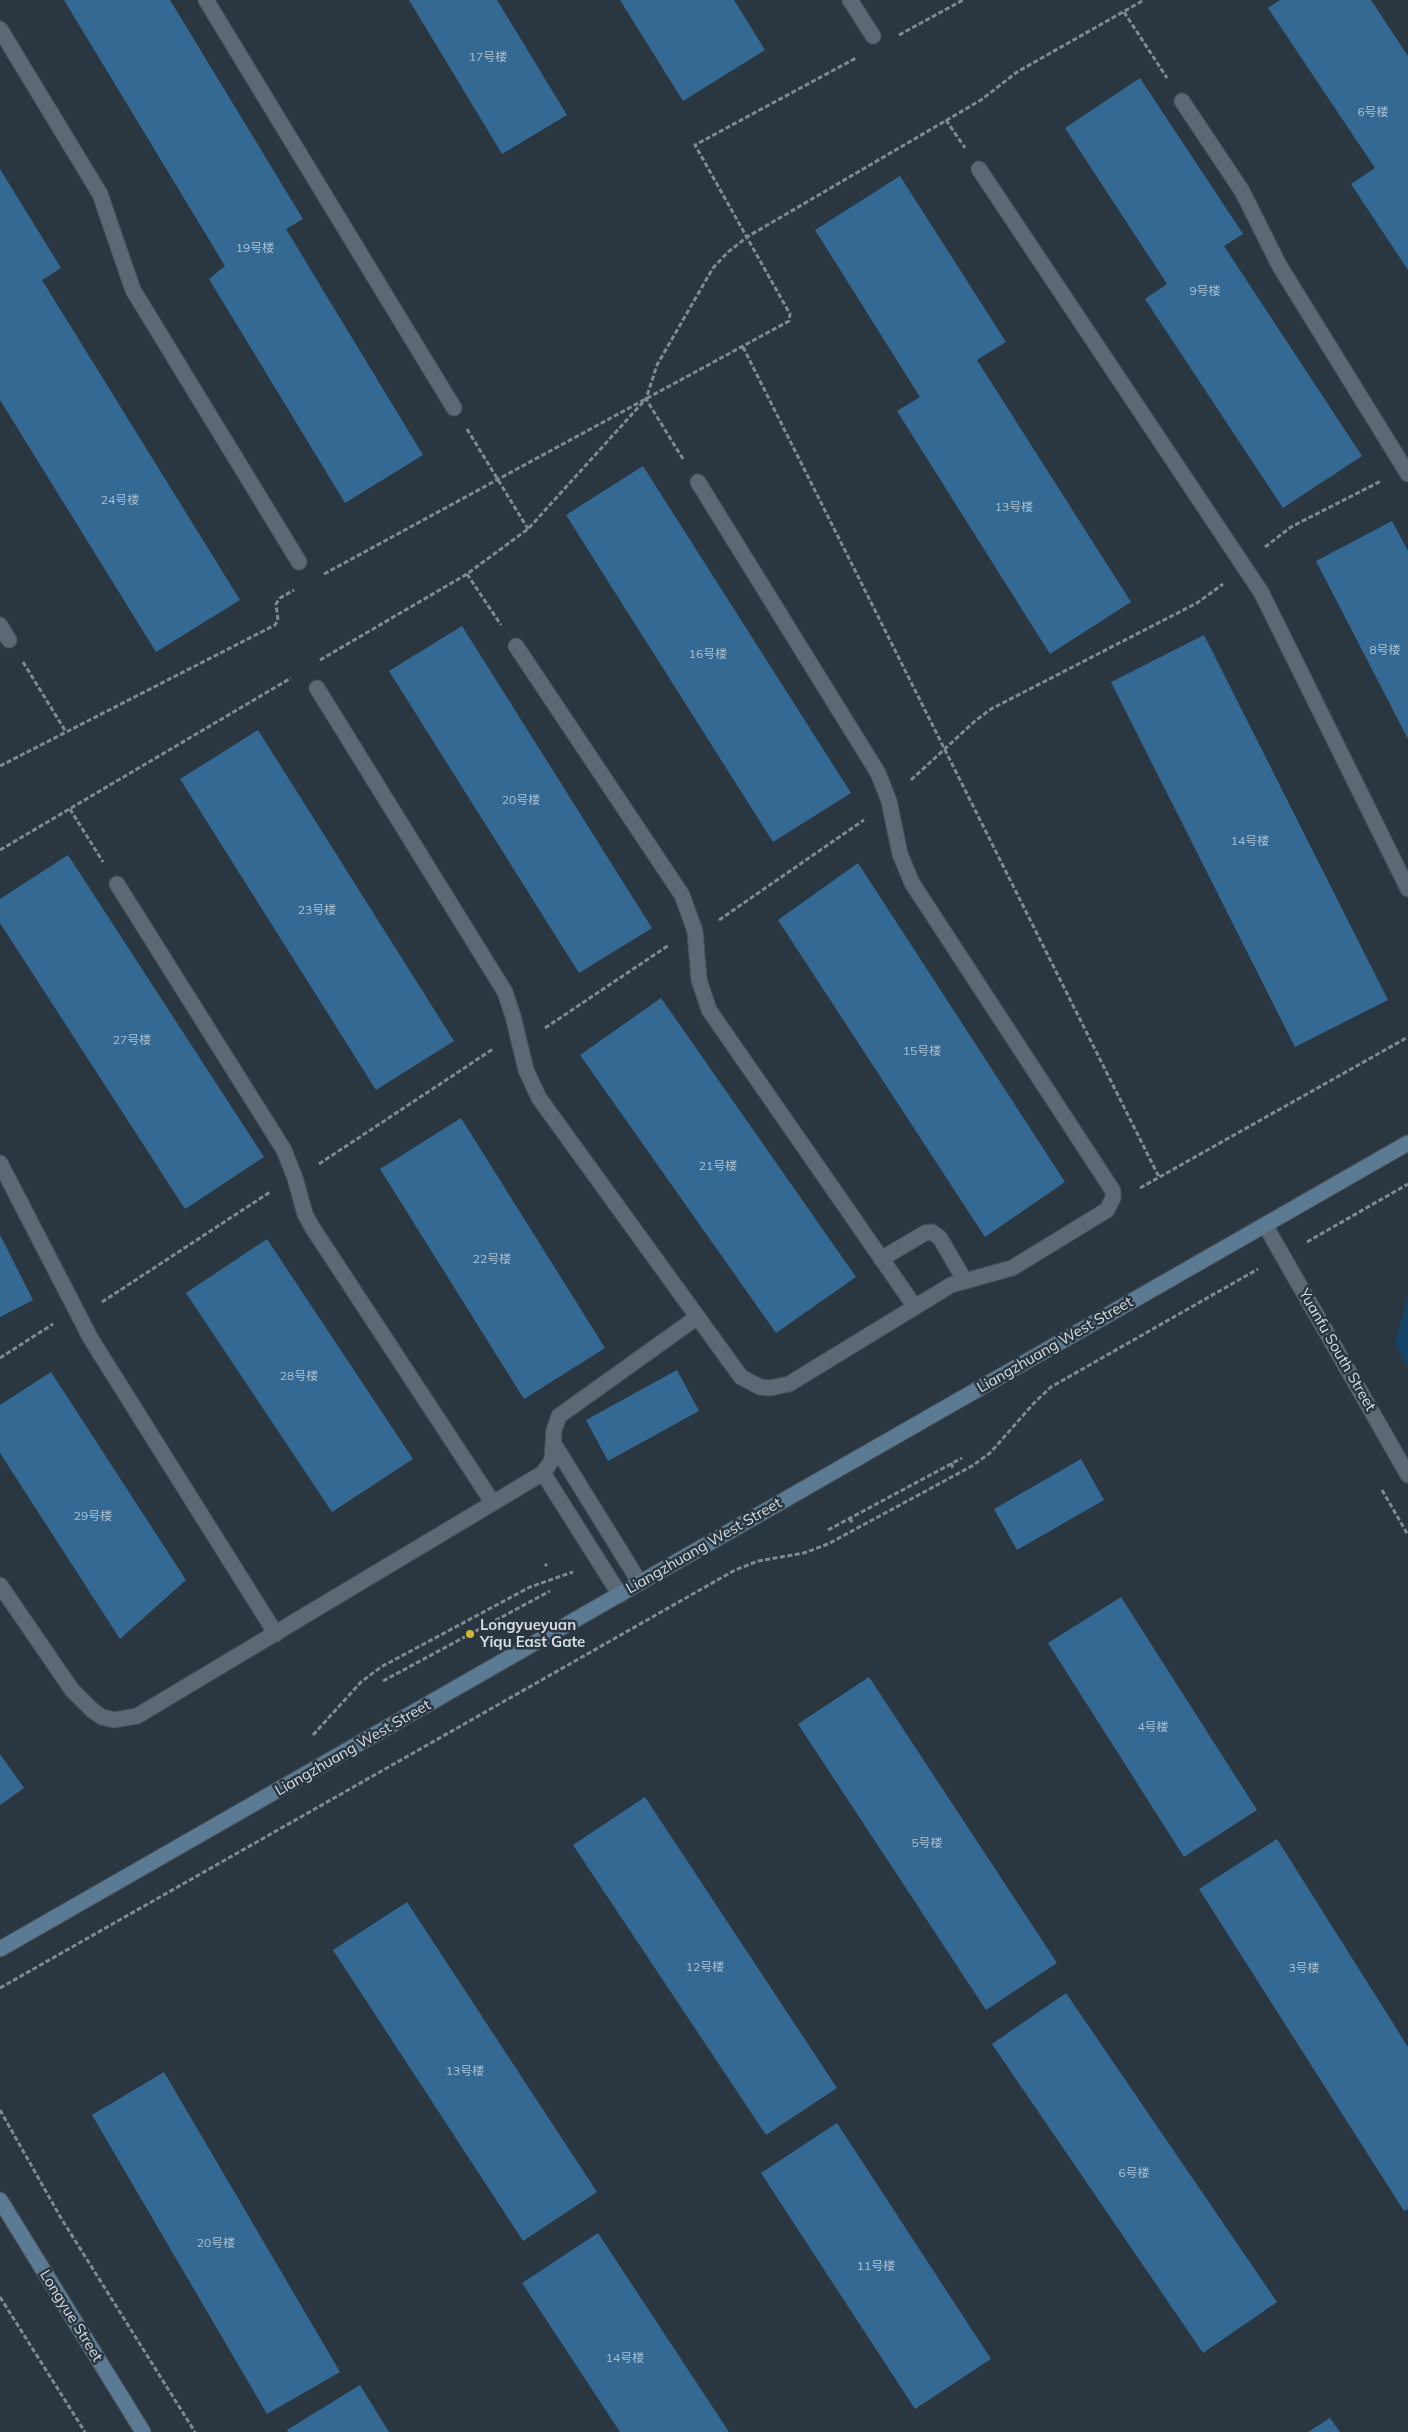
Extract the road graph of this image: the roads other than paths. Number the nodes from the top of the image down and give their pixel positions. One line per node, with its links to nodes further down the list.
1 (206, 0): 7 (street)
2 (850, 0): 4 (street)
3 (0, 28): 10 (street)
4 (873, 36)
5 (1182, 101): 8 (street)
6 (979, 169): 16 (street)
7 (454, 408)
8 (1408, 474)
9 (698, 482): 21 (street)
10 (299, 562)
11 (0, 625): 12 (street)
12 (9, 640)
13 (516, 646): 20 (street)
14 (317, 688): 23 (street)
15 (117, 884): 27 (street)
16 (1408, 889)
17 (1408, 1143): 19 (street, Liangzhuang West Street)
18 (0, 1163): 31 (street)
19 (1265, 1225): 26 (street, Yuanfu South Street); 28 (street, Liangzhuang West Street)
20 (881, 1259): 21 (street); 22 (street)
21 (965, 1281): 22 (street)
22 (915, 1306): 23 (street)
23 (696, 1318): 24 (street)
24 (554, 1444): 25 (street); 28 (street)
25 (543, 1473): 27 (street); 30 (street)
26 (1408, 1475)
27 (493, 1503): 31 (street)
28 (640, 1583): 30 (street, Liangzhuang West Street)
29 (0, 1585): 31 (street)
30 (620, 1595): 32 (street, Liangzhuang West Street)
31 (276, 1634)
32 (0, 1949)
33 (0, 2200): 34 (street, Longyue Street)
34 (143, 2432)

